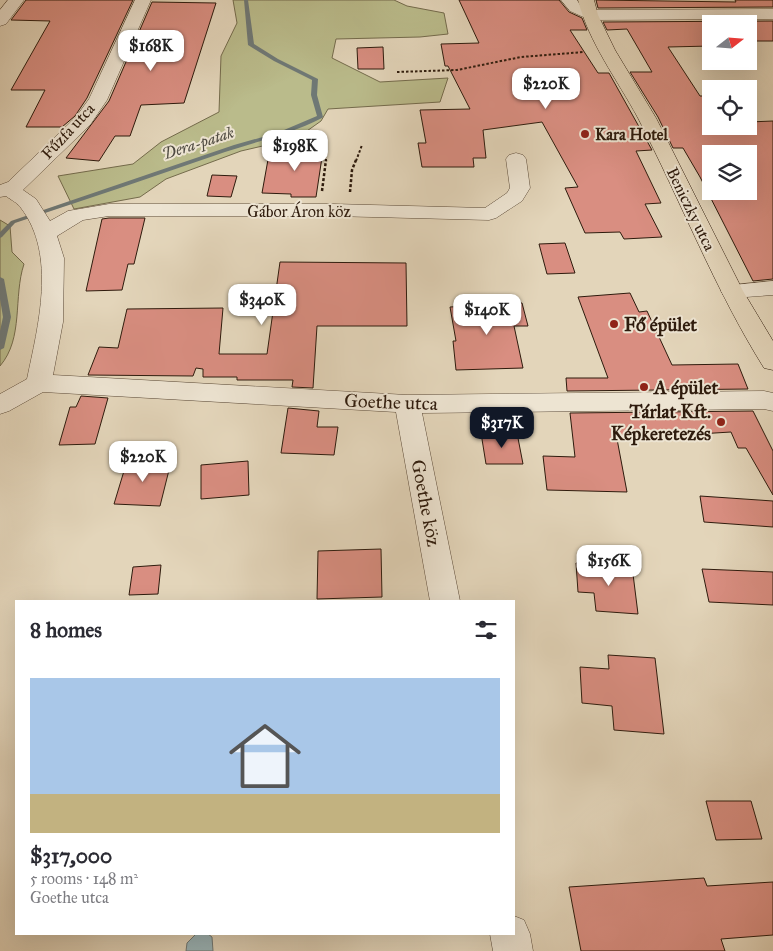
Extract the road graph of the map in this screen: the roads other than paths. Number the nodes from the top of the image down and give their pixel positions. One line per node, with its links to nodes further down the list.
1 (16, 0): 6 (street)
2 (143, 0): 8 (street, Fűzfa utca)
3 (569, 0): 4 (street)
4 (588, 8): 5 (street); 11 (main road, Beniczky utca)
5 (773, 14)
6 (0, 21)
7 (516, 159): 9 (street, Gábor Áron köz)
8 (5, 190): 9 (street)
9 (43, 229): 13 (street)
10 (773, 288): 11 (street)
11 (732, 291): 12 (main road, Beniczky utca)
12 (773, 362)
13 (39, 383): 15 (street, Goethe utca); 16 (street)
14 (773, 402): 15 (street, Goethe utca)
15 (407, 404): 17 (street, Goethe köz)
16 (0, 405)
17 (446, 600)
18 (510, 935): 19 (street)
19 (513, 951)

